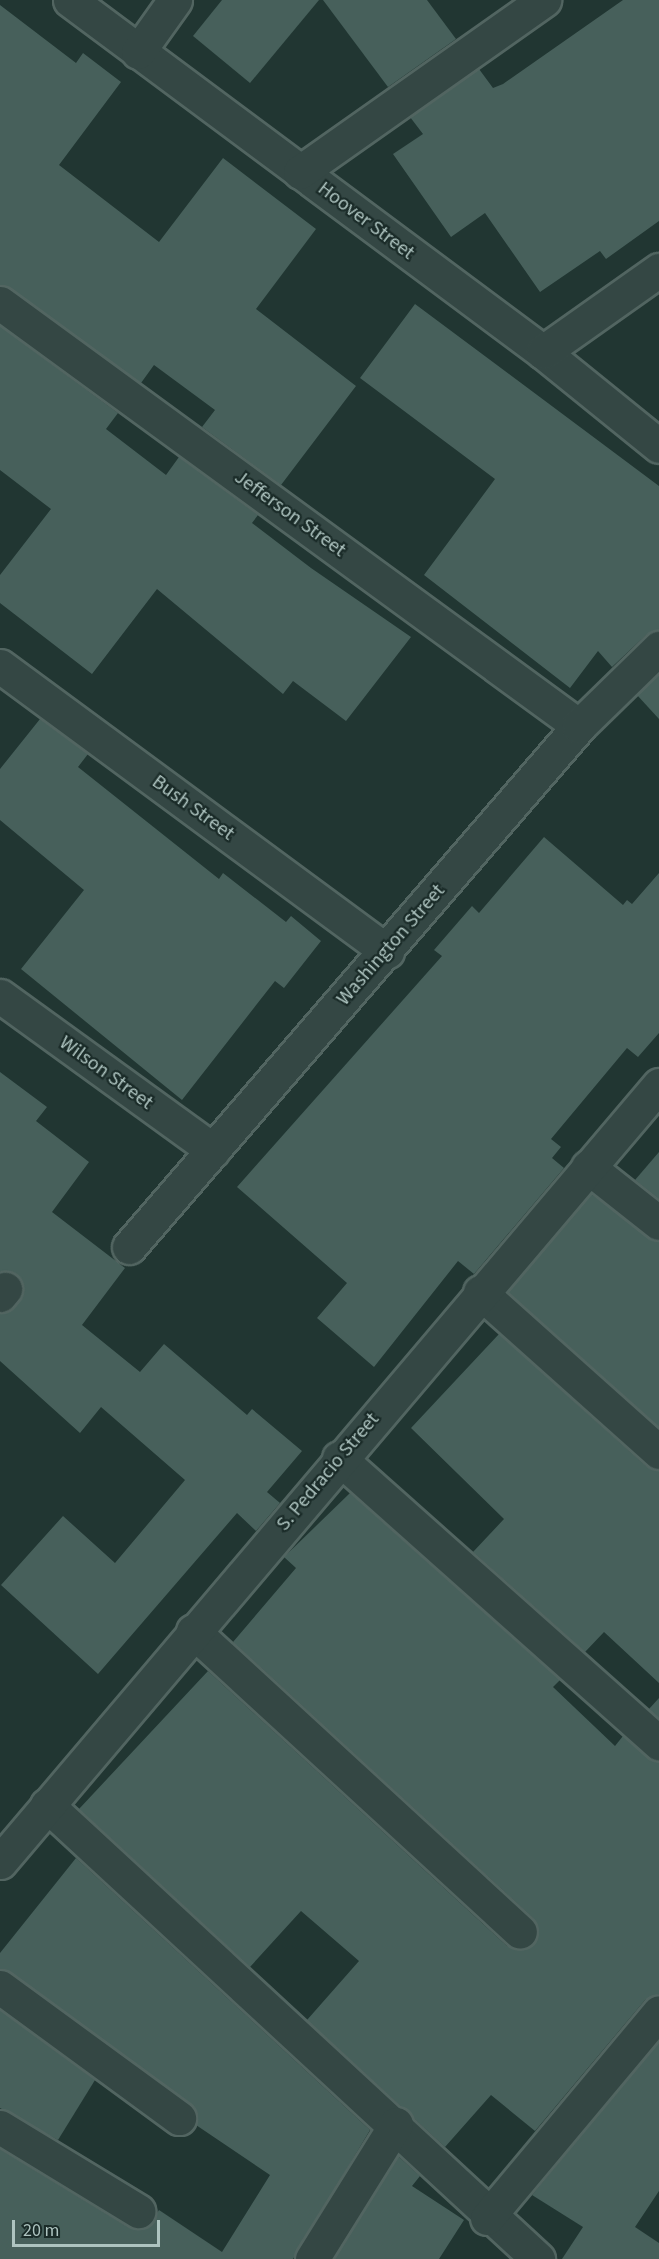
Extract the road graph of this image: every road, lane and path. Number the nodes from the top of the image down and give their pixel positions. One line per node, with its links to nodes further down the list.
1 (70, 0): 4 (street, Hoover Street)
2 (175, 0): 4 (street)
3 (544, 0): 5 (street)
4 (138, 52): 5 (street, Hoover Street)
5 (300, 172): 8 (street, Hoover Street)
6 (659, 270): 8 (street)
7 (0, 303): 12 (street, Jefferson Street)
8 (543, 352): 9 (street, Hoover Street)
9 (659, 446)
10 (659, 648): 12 (street, Washington Street)
11 (0, 666): 13 (street, Bush Street)
12 (579, 726): 13 (street, Washington Street)
13 (387, 951): 16 (street, Washington Street)
14 (0, 996): 16 (street, Wilson Street)
15 (659, 1085): 17 (street, S. Pedracio Street)
16 (213, 1150): 19 (street, Washington Street)
17 (588, 1167): 18 (street); 20 (street, S. Pedracio Street)
18 (659, 1223)
19 (129, 1247)
20 (480, 1292): 21 (street); 22 (street, S. Pedracio Street)
21 (659, 1452)
22 (339, 1458): 23 (street, S. Pedracio Street); 24 (street)
23 (193, 1631): 25 (street, S. Pedracio Street); 27 (street)
24 (659, 1743)
25 (47, 1805): 26 (street, S. Pedracio Street); 31 (street)
26 (0, 1862)
27 (520, 1932)
28 (0, 1988): 30 (street)
29 (659, 2012): 34 (street)
30 (179, 2118)
31 (396, 2124): 34 (street); 35 (street)
32 (0, 2127): 33 (street)
33 (138, 2211)
34 (487, 2218): 36 (street)
35 (312, 2259)
36 (538, 2259)

